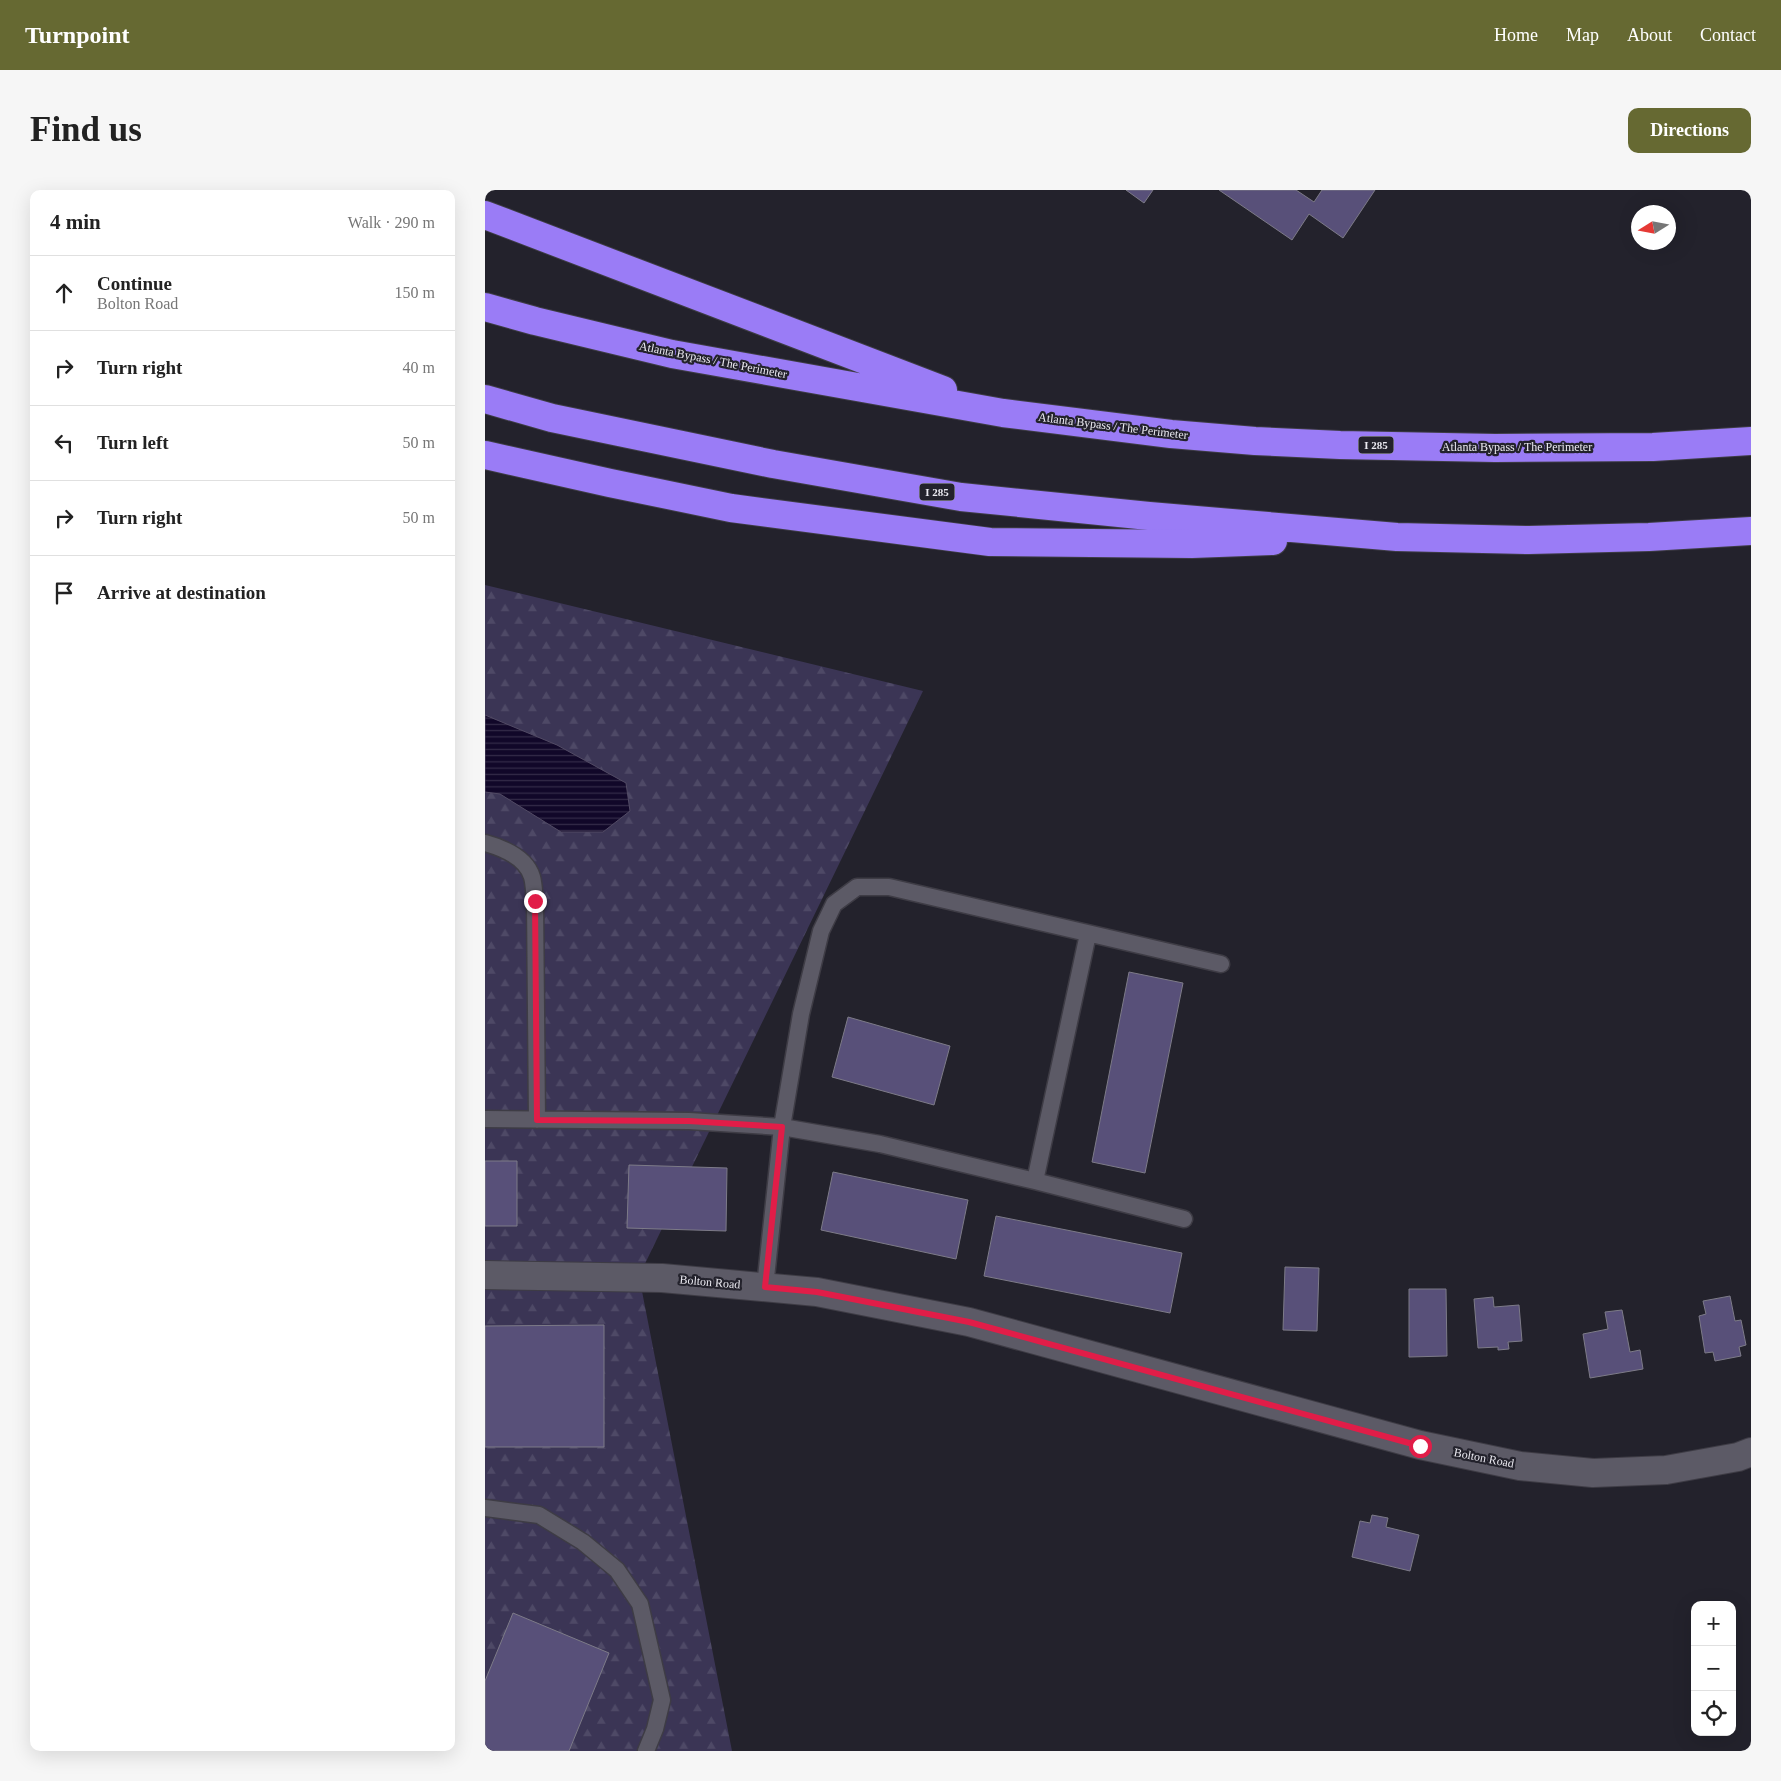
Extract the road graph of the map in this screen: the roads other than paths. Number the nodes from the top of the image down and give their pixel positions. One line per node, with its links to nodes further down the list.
1 (485, 215): 4 (highway)
2 (485, 307): 4 (highway, Atlanta Bypass / The Perimeter / I 285)
3 (485, 399): 8 (highway, I 285)
4 (1003, 413): 5 (highway, Atlanta Bypass / The Perimeter / I 285)
5 (1751, 441)
6 (485, 455): 8 (highway)
7 (1751, 531): 8 (highway, I 285)
8 (1397, 537)
9 (485, 843): 13 (lane)
10 (1088, 934): 11 (lane); 14 (lane); 15 (lane)
11 (1221, 964)
12 (485, 1119): 13 (lane)
13 (537, 1120): 14 (lane)
14 (782, 1127): 15 (lane); 18 (lane)
15 (1035, 1181): 16 (lane)
16 (1184, 1219)
17 (485, 1275): 18 (street, Bolton Road)
18 (765, 1287): 19 (street, Bolton Road)
19 (1751, 1452)
20 (485, 1508): 21 (lane)
21 (646, 1751)

